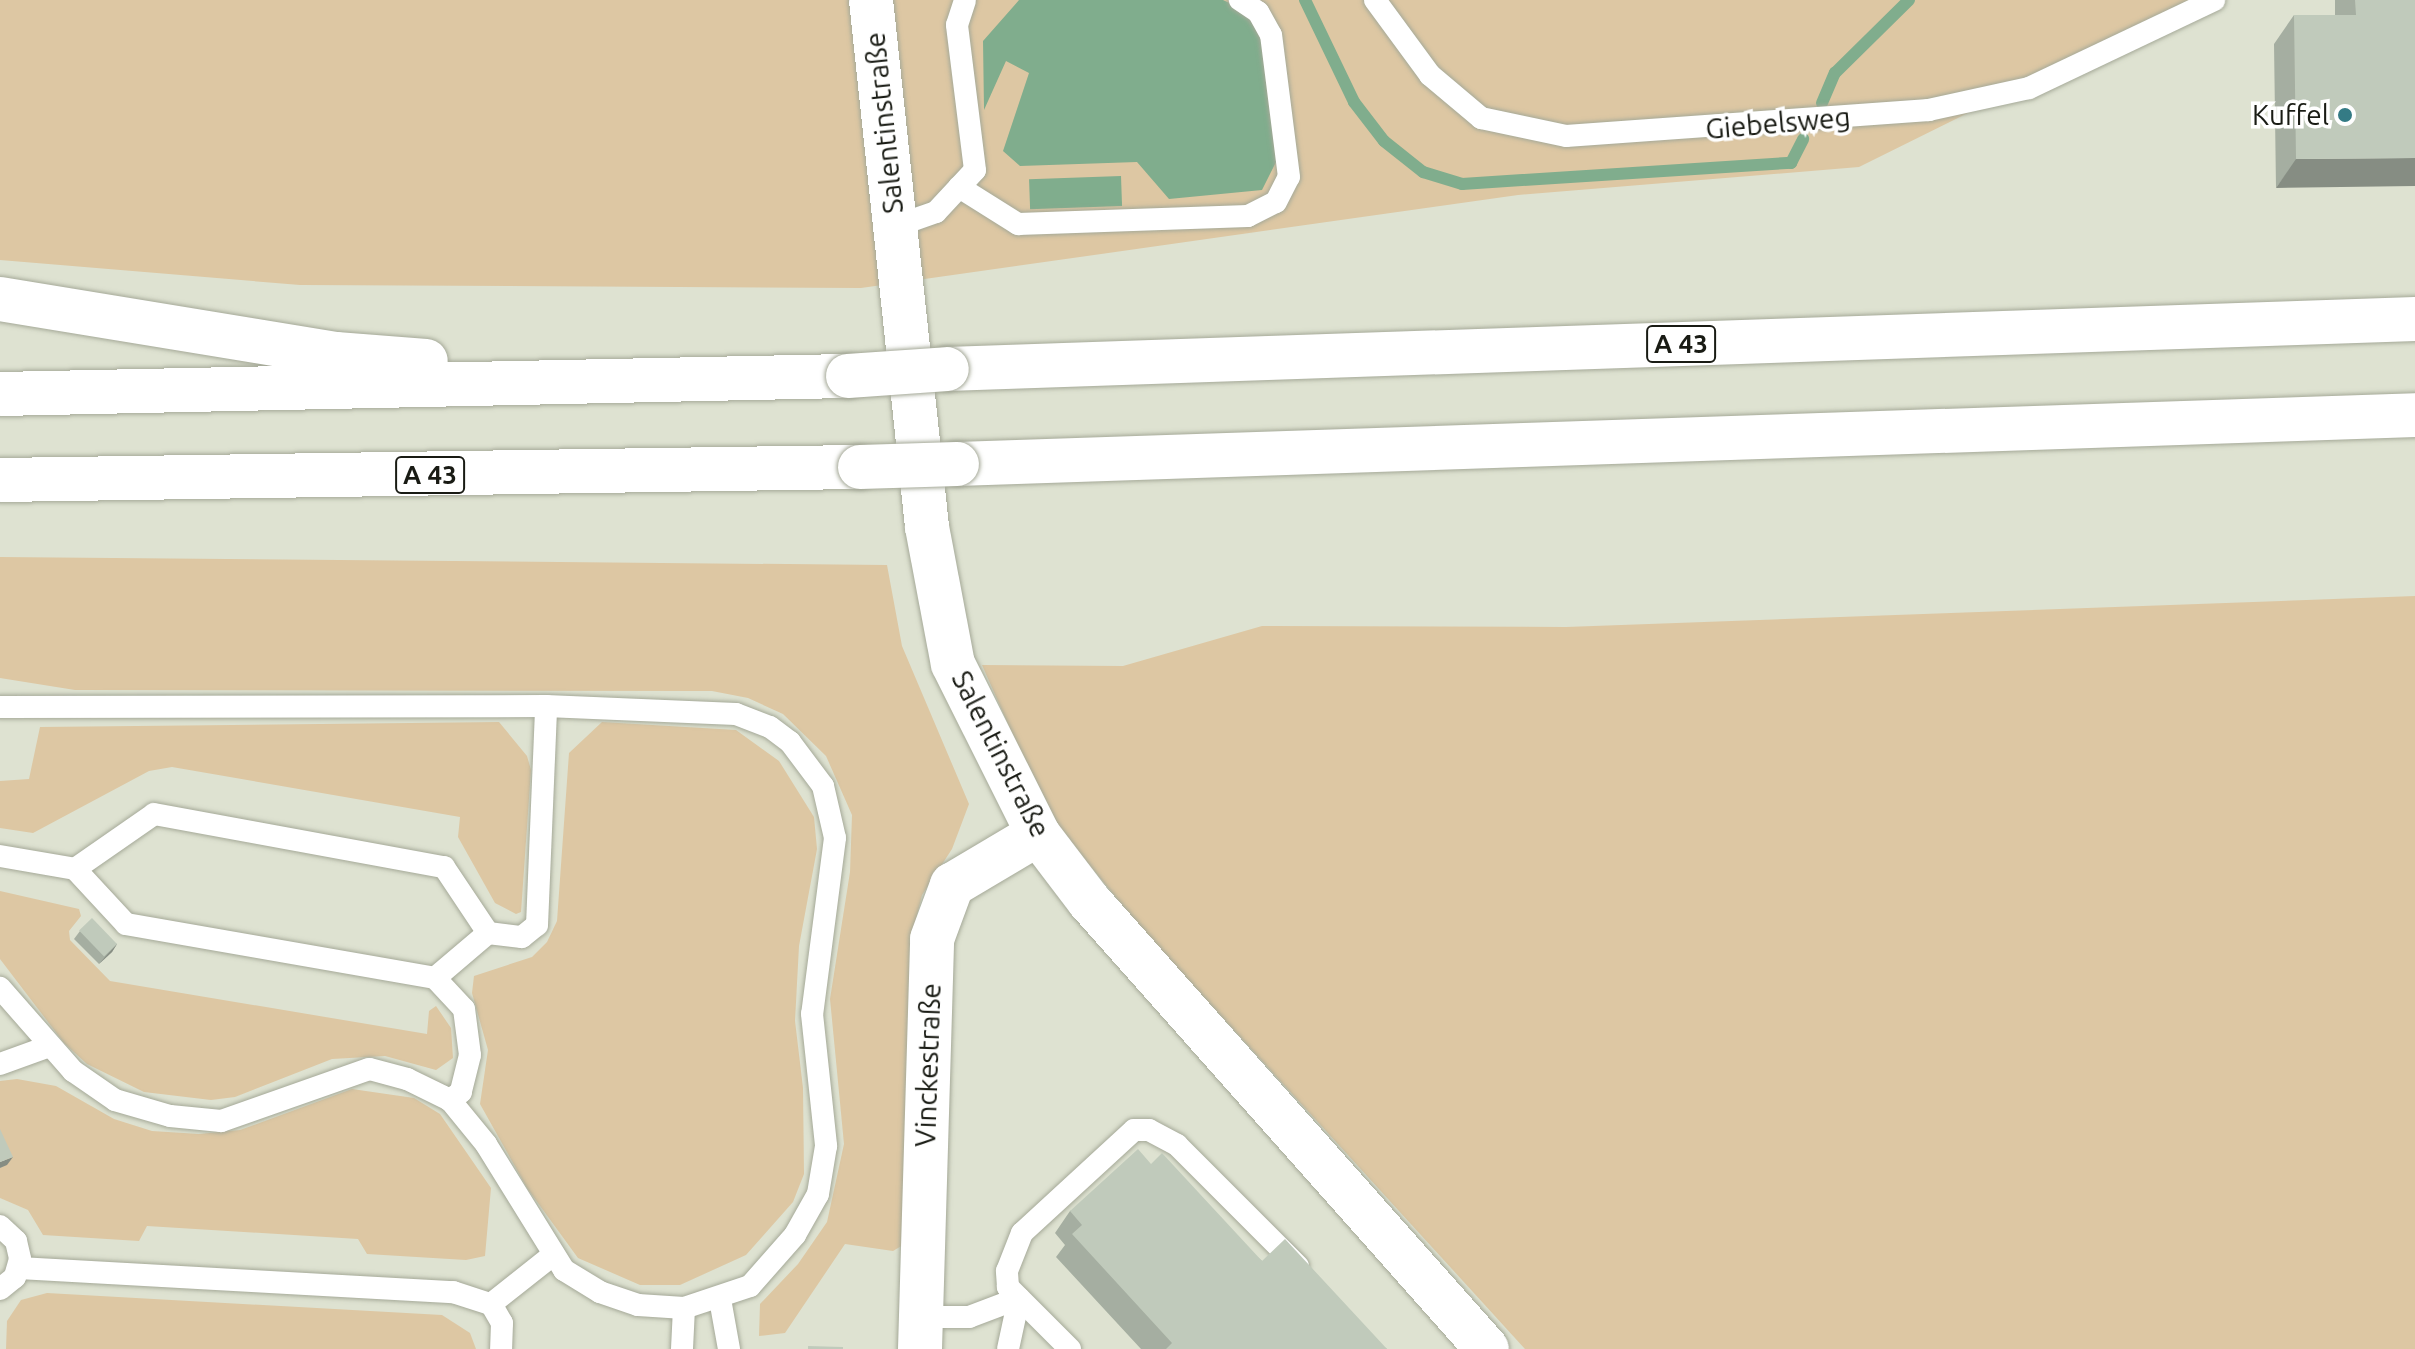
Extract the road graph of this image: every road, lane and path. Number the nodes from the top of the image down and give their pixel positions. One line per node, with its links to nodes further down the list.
1 (871, 0): 7 (main road, Salentinstraße)
2 (965, 0): 6 (lane)
3 (1240, 0): 6 (lane)
4 (1375, 0): 5 (lane, Giebelsweg)
5 (2214, 0)
6 (959, 187): 7 (lane)
7 (896, 226): 16 (main road, Salentinstraße)
8 (0, 299): 10 (main road)
9 (2415, 319): 10 (main road, A 43, bridge)
10 (655, 381): 11 (main road, A 43)
11 (0, 394)
12 (2415, 415): 13 (main road, A 43, bridge)
13 (0, 480)
14 (546, 706): 15 (lane); 19 (lane); 31 (lane)
15 (0, 707)
16 (1038, 834): 34 (main road, Vinckestraße); 40 (main road, Salentinstraße)
17 (0, 856): 18 (lane)
18 (75, 869): 19 (lane); 20 (lane)
19 (488, 933): 20 (lane)
20 (435, 978): 24 (lane)
21 (0, 988): 22 (lane)
22 (47, 1047): 23 (lane); 24 (lane)
23 (0, 1064)
24 (450, 1100): 26 (lane)
25 (0, 1226): 27 (lane)
26 (554, 1254): 32 (lane); 33 (lane)
27 (19, 1268): 29 (lane); 32 (lane)
28 (1313, 1283): 30 (lane)
29 (0, 1289)
30 (1019, 1298): 34 (lane); 38 (lane); 39 (lane)
31 (720, 1299): 33 (lane); 37 (lane)
32 (491, 1304): 35 (lane)
33 (684, 1308): 36 (lane)
34 (921, 1333)
35 (501, 1349)
36 (682, 1349)
37 (729, 1349)
38 (1008, 1349)
39 (1070, 1349)
40 (1487, 1349)

